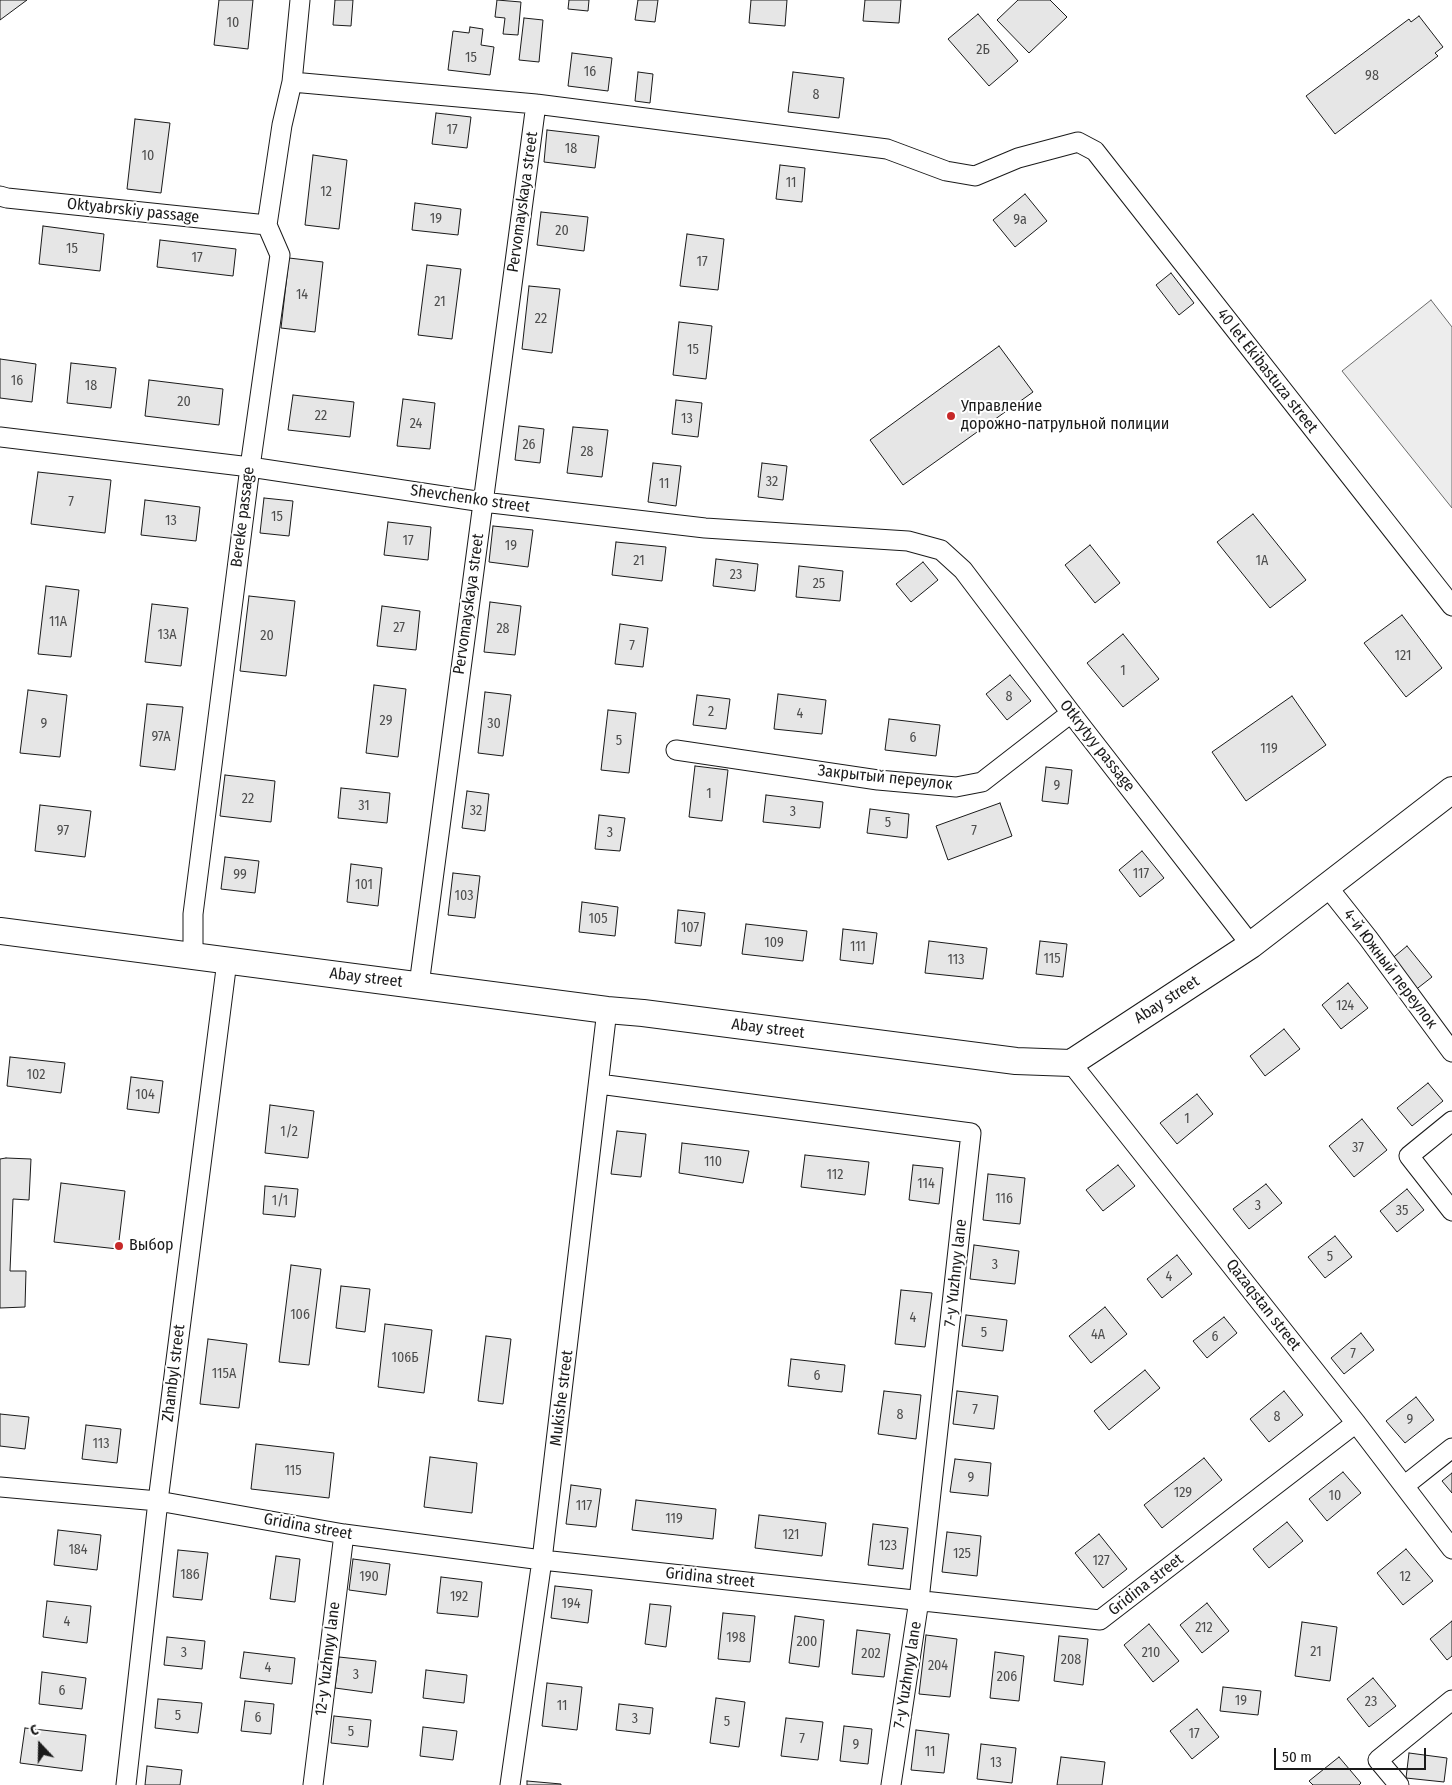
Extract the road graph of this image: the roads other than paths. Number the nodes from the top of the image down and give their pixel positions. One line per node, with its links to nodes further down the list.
1 (300, 0): 2 (street)
2 (292, 82): 3 (street); 5 (street)
3 (536, 104): 8 (street, Pervomayskaya street); 10 (street, 40 let Ekibastuza street)
4 (0, 196): 5 (street, Oktyabrskiy passage)
5 (267, 224): 7 (street, Bereke passage)
6 (0, 437): 7 (street, Shevchenko street)
7 (250, 466): 8 (street, Shevchenko street); 17 (street, Bereke passage)
8 (483, 502): 9 (street, Shevchenko street); 19 (street, Pervomayskaya street)
9 (941, 550): 11 (street, Otkrytyy passage)
10 (1452, 606)
11 (1072, 713): 12 (street, Закрытый переулок); 16 (street, Otkrytyy passage)
12 (676, 750)
13 (1452, 790): 14 (street, Abay street)
14 (1326, 885): 16 (street, Abay street); 21 (street, 4-й Южный переулок)
15 (0, 931): 17 (street, Abay street)
16 (1251, 945): 22 (street, Abay street)
17 (193, 956): 18 (street, Abay street)
18 (227, 961): 19 (street, Abay street); 30 (street, Zhambyl street)
19 (419, 984): 20 (street, Abay street)
20 (607, 1010): 22 (street, Abay street); 23 (street, Mukishe street)
21 (1452, 1052)
22 (1071, 1063): 26 (street, Qazaqstan street)
23 (599, 1084): 33 (street, Mukishe street); 34 (street, 7-y Yuzhnyy lane)
24 (1452, 1121): 25 (street)
25 (1452, 1211)
26 (1356, 1423): 28 (street, Qazaqstan street); 34 (street, Gridina street)
27 (1452, 1448): 28 (street)
28 (1404, 1486): 32 (street, Qazaqstan street)
29 (0, 1487): 30 (street, Gridina street)
30 (158, 1501): 31 (street, Gridina street); 36 (street, Zhambyl street)
31 (344, 1534): 33 (street, Gridina street); 37 (street, 12-y Yuzhnyy lane)
32 (1452, 1549)
33 (542, 1560): 34 (street, Gridina street); 38 (street, Mukishe street)
34 (920, 1600): 39 (street, 7-y Yuzhnyy lane)
35 (1452, 1700): 40 (street)
36 (126, 1785)
37 (313, 1785)
38 (510, 1785)
39 (891, 1785)
40 (1399, 1785)

